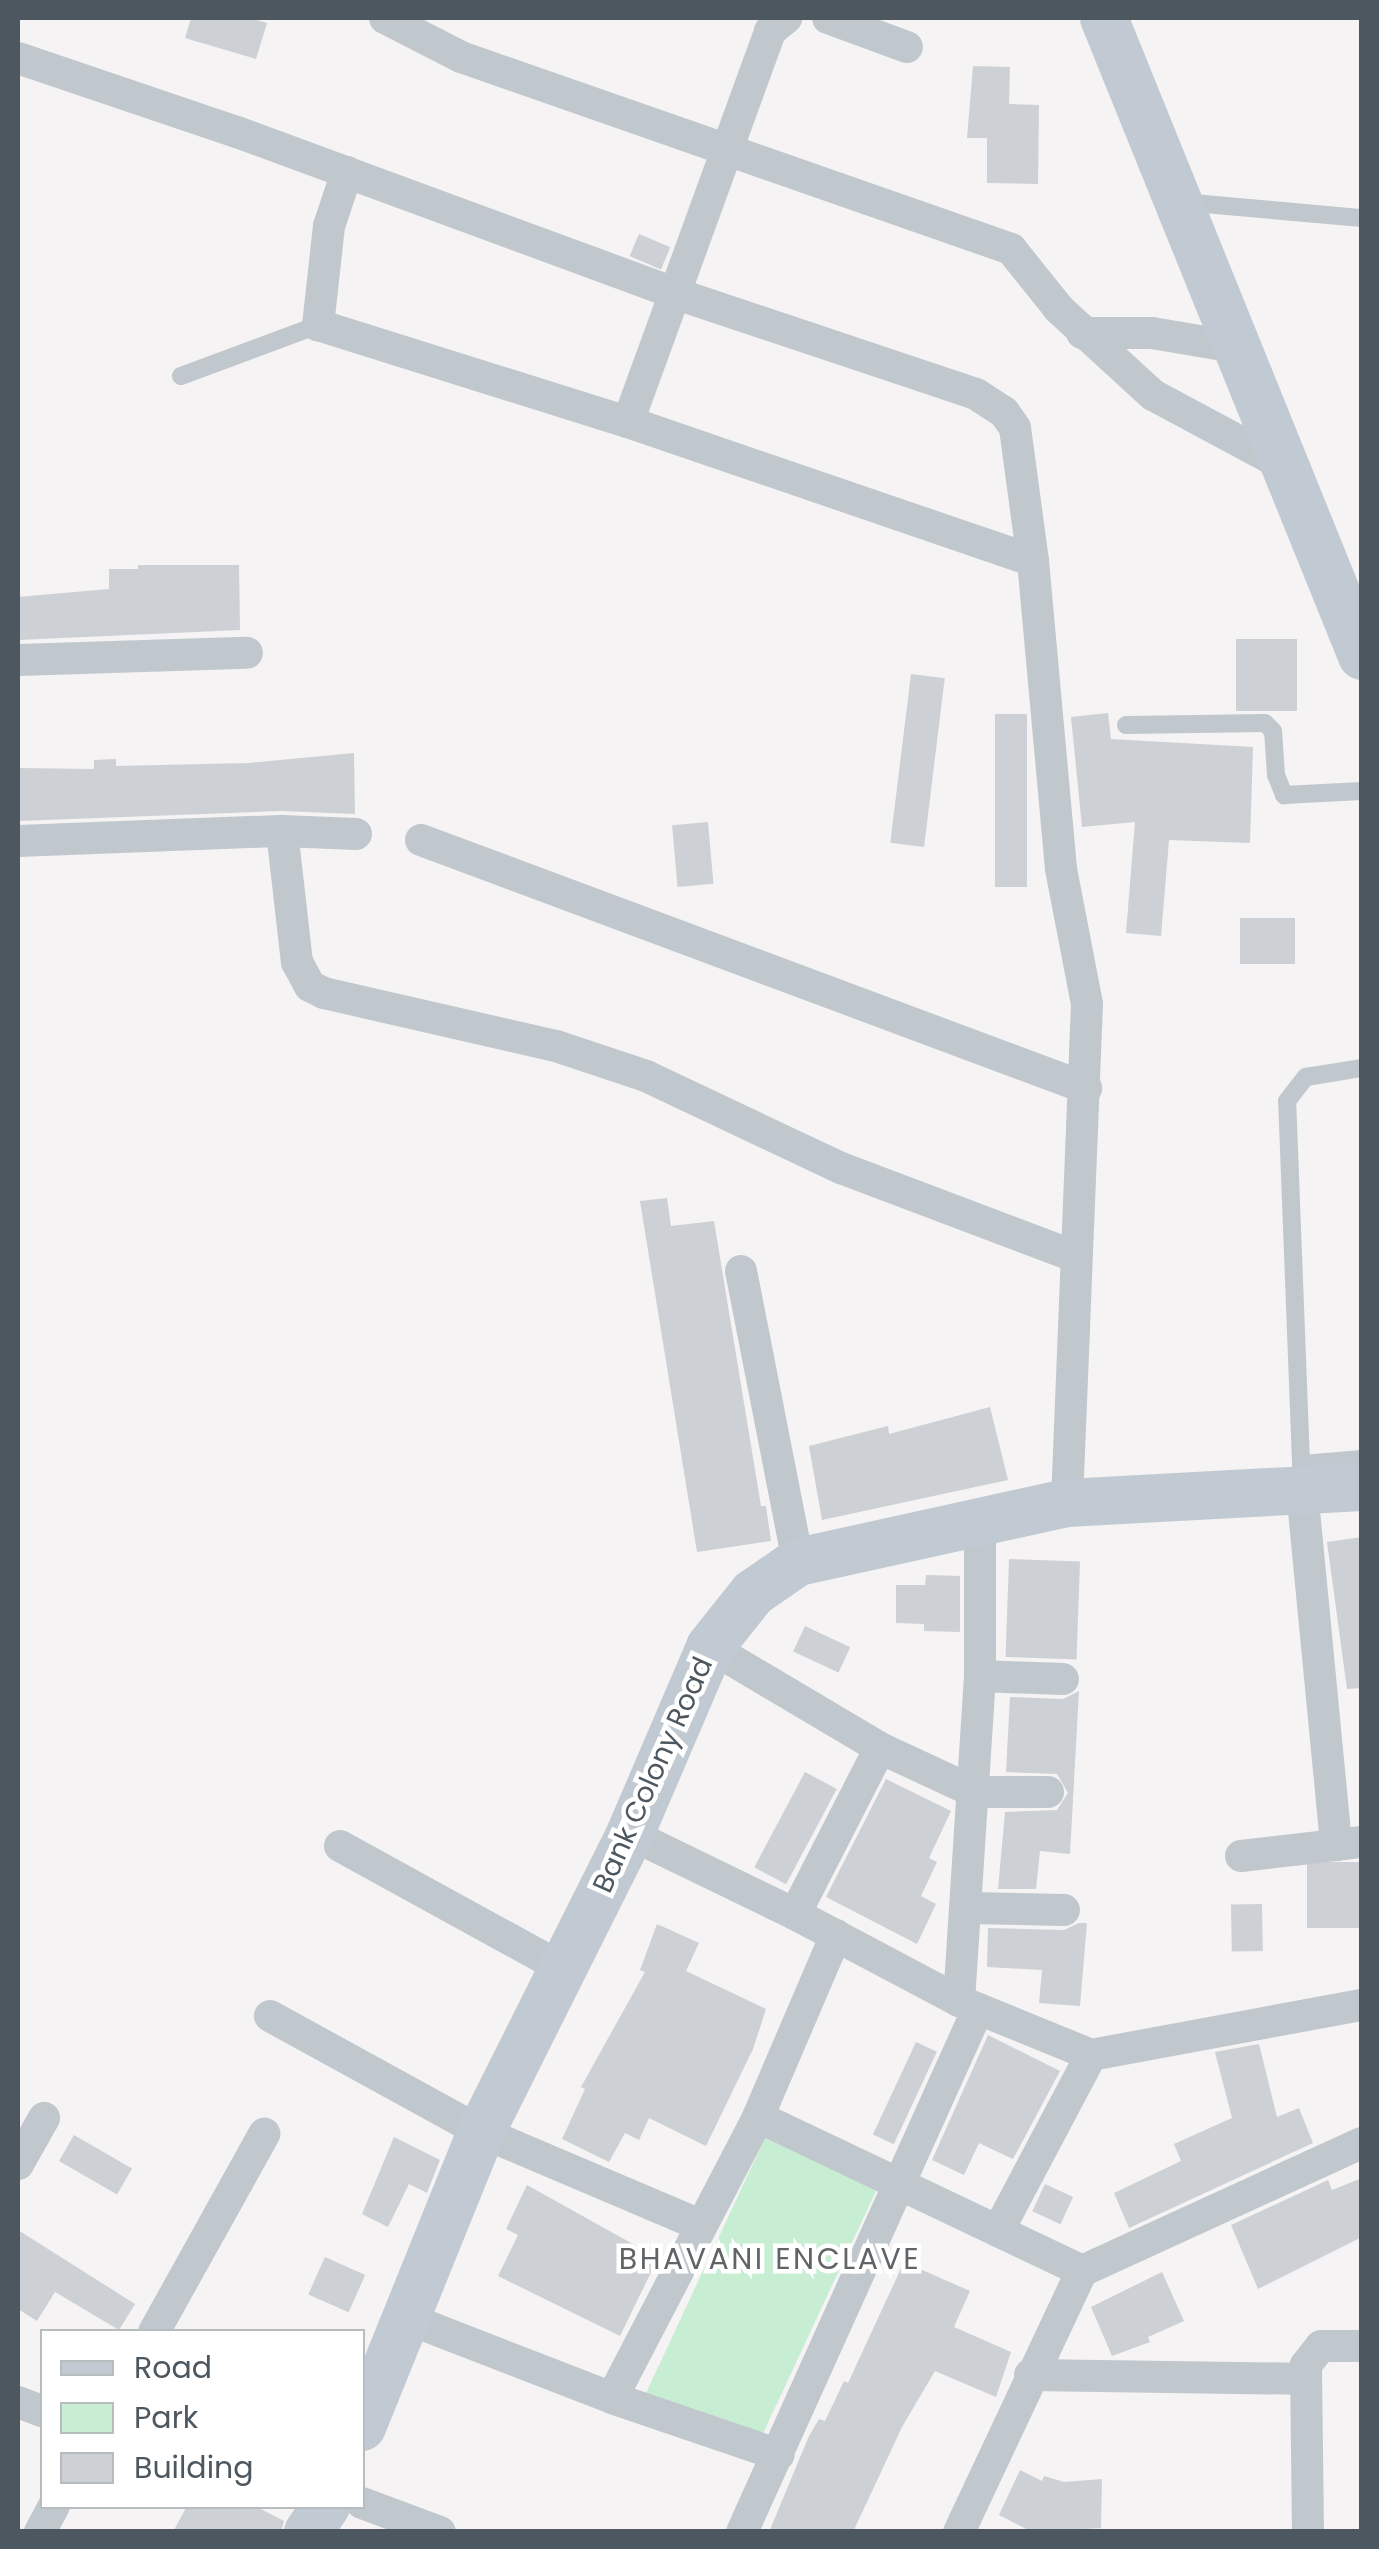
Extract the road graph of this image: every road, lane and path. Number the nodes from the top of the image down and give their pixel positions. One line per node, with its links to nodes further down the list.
1 (386, 18): 7 (street)
2 (786, 18): 7 (street)
3 (828, 18): 5 (street)
4 (1104, 18): 9 (street)
5 (907, 47)
6 (18, 58): 8 (street)
7 (726, 152): 11 (street); 13 (street)
8 (347, 172): 11 (street); 12 (street)
9 (1176, 202): 10 (lane); 14 (street)
10 (1362, 218)
11 (674, 293): 16 (street); 18 (street)
12 (318, 325): 15 (lane); 16 (street)
13 (1082, 333): 14 (street); 17 (street)
14 (1234, 347): 17 (street)
15 (181, 376)
16 (628, 422): 18 (street)
17 (1280, 463): 19 (street)
18 (1033, 561): 29 (street)
19 (1359, 641)
20 (247, 653): 21 (street)
21 (18, 660)
22 (1126, 725): 23 (lane)
23 (1362, 791)
24 (282, 831): 25 (street); 27 (street); 30 (street)
25 (356, 834)
26 (421, 840): 29 (street)
27 (18, 841)
28 (1362, 1068): 33 (lane)
29 (1086, 1088): 30 (street)
30 (1074, 1256): 35 (street)
31 (741, 1271): 37 (street)
32 (1362, 1458): 33 (lane)
33 (1302, 1477): 34 (street, Bank Colony Road); 35 (street, Bank Colony Road); 45 (street)
34 (1362, 1487)
35 (1068, 1503): 36 (street, Bank Colony Road)
36 (980, 1523): 37 (street, Bank Colony Road); 39 (street)
37 (798, 1562): 38 (street, Bank Colony Road)
38 (710, 1647): 41 (street); 44 (street, Bank Colony Road)
39 (980, 1676): 40 (street); 42 (street)
40 (1064, 1678)
41 (880, 1748): 42 (street); 50 (street)
42 (974, 1792): 43 (street); 48 (street)
43 (1048, 1792)
44 (630, 1834): 50 (street); 52 (street, Bank Colony Road)
45 (1349, 1843): 47 (street)
46 (340, 1846): 52 (street)
47 (1241, 1856)
48 (968, 1908): 49 (street); 53 (street)
49 (1064, 1910)
50 (796, 1914): 51 (street)
51 (836, 1936): 53 (street); 57 (street)
52 (562, 1968): 59 (street, Bank Colony Road)
53 (968, 2005): 56 (street); 63 (street)
54 (1362, 2005): 56 (street)
55 (270, 2016): 59 (street)
56 (1091, 2055): 65 (street)
57 (758, 2117): 63 (street); 64 (street)
58 (44, 2118): 62 (street)
59 (481, 2132): 64 (street); 67 (street, Bank Colony Road)
60 (264, 2134): 68 (street)
61 (1362, 2143): 66 (street)
62 (18, 2164)
63 (902, 2185): 65 (street); 74 (street)
64 (700, 2225): 72 (street)
65 (998, 2231): 66 (street)
66 (1082, 2271): 70 (street)
67 (406, 2318): 72 (street); 73 (street, Bank Colony Road)
68 (156, 2329)
69 (1362, 2346): 71 (street)
70 (1030, 2375): 71 (street); 78 (street)
71 (1305, 2379): 83 (street)
72 (612, 2398): 74 (street)
73 (365, 2419)
74 (779, 2455): 82 (street)
75 (365, 2504): 81 (street)
76 (52, 2509): 79 (street)
77 (324, 2509): 80 (street)
78 (962, 2531)
79 (40, 2532)
80 (308, 2532)
81 (440, 2532)
82 (742, 2532)
83 (1308, 2532)

